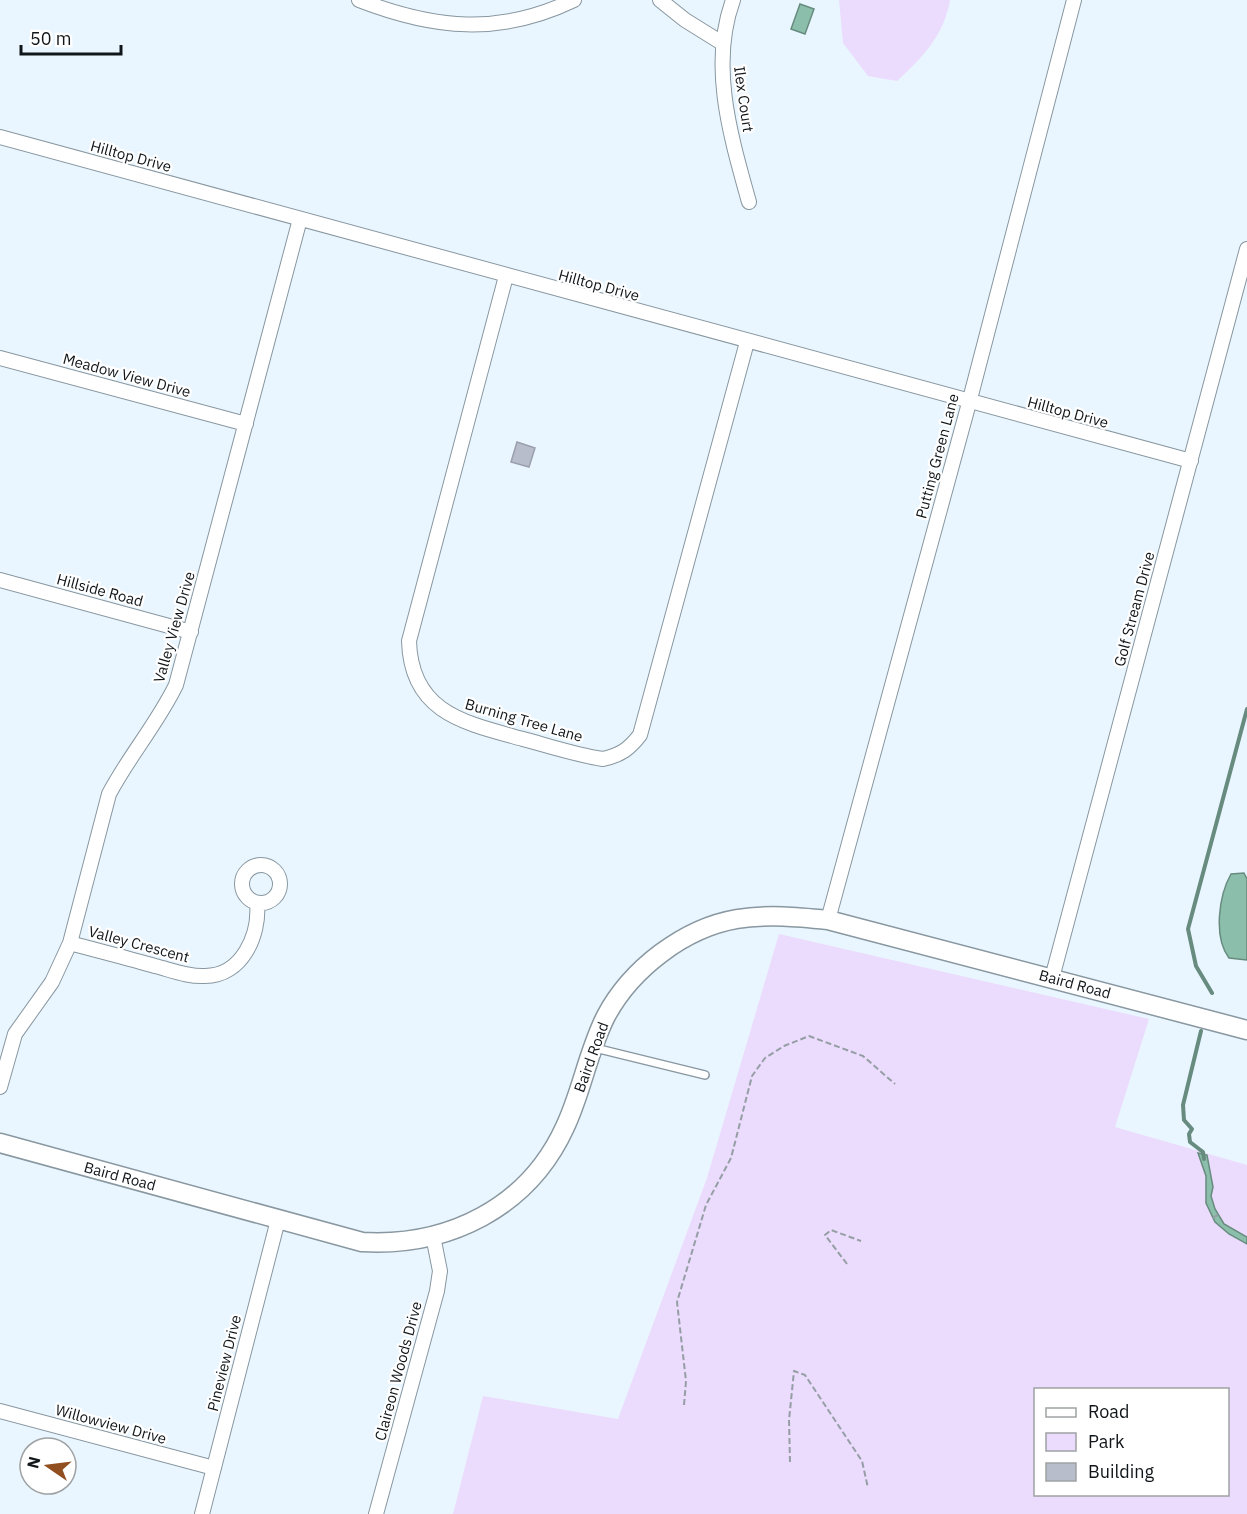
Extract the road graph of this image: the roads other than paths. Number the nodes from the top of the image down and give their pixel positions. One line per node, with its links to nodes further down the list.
1 (359, 0): 2 (street)
2 (574, 0)
3 (660, 0): 6 (street)
4 (733, 0): 6 (street, Ilex Court)
5 (1074, 0): 14 (street, Putting Green Lane)
6 (722, 43): 8 (street, Ilex Court)
7 (0, 137): 9 (street, Hilltop Drive)
8 (749, 202)
9 (300, 219): 11 (street, Hilltop Drive); 15 (street, Valley View Drive)
10 (1247, 249): 16 (street, Golf Stream Drive)
11 (506, 276): 12 (street, Hilltop Drive); 12 (street, Burning Tree Lane)
12 (747, 342): 14 (street, Hilltop Drive)
13 (0, 358): 15 (street, Meadow View Drive)
14 (969, 403): 16 (street, Hilltop Drive); 20 (street, Putting Green Lane)
15 (246, 424): 18 (street, Valley View Drive)
16 (1191, 461): 22 (street, Golf Stream Drive)
17 (0, 580): 18 (street, Hillside Road)
18 (191, 632): 21 (street, Valley View Drive)
19 (257, 903): 21 (street, Valley Crescent)
20 (828, 920): 22 (street, Baird Road); 24 (street, Baird Road)
21 (70, 943): 26 (street, Valley View Drive)
22 (1052, 978): 23 (street, Baird Road)
23 (1247, 1030)
24 (593, 1047): 25 (lane); 29 (street, Baird Road)
25 (705, 1076)
26 (0, 1087)
27 (0, 1143): 28 (street, Baird Road)
28 (278, 1220): 29 (street, Baird Road); 31 (street, Pineview Drive)
29 (433, 1236): 33 (street, Claireon Woods Drive)
30 (0, 1411): 31 (street, Willowview Drive)
31 (214, 1468): 32 (street, Pineview Drive)
32 (202, 1514)
33 (376, 1514)

